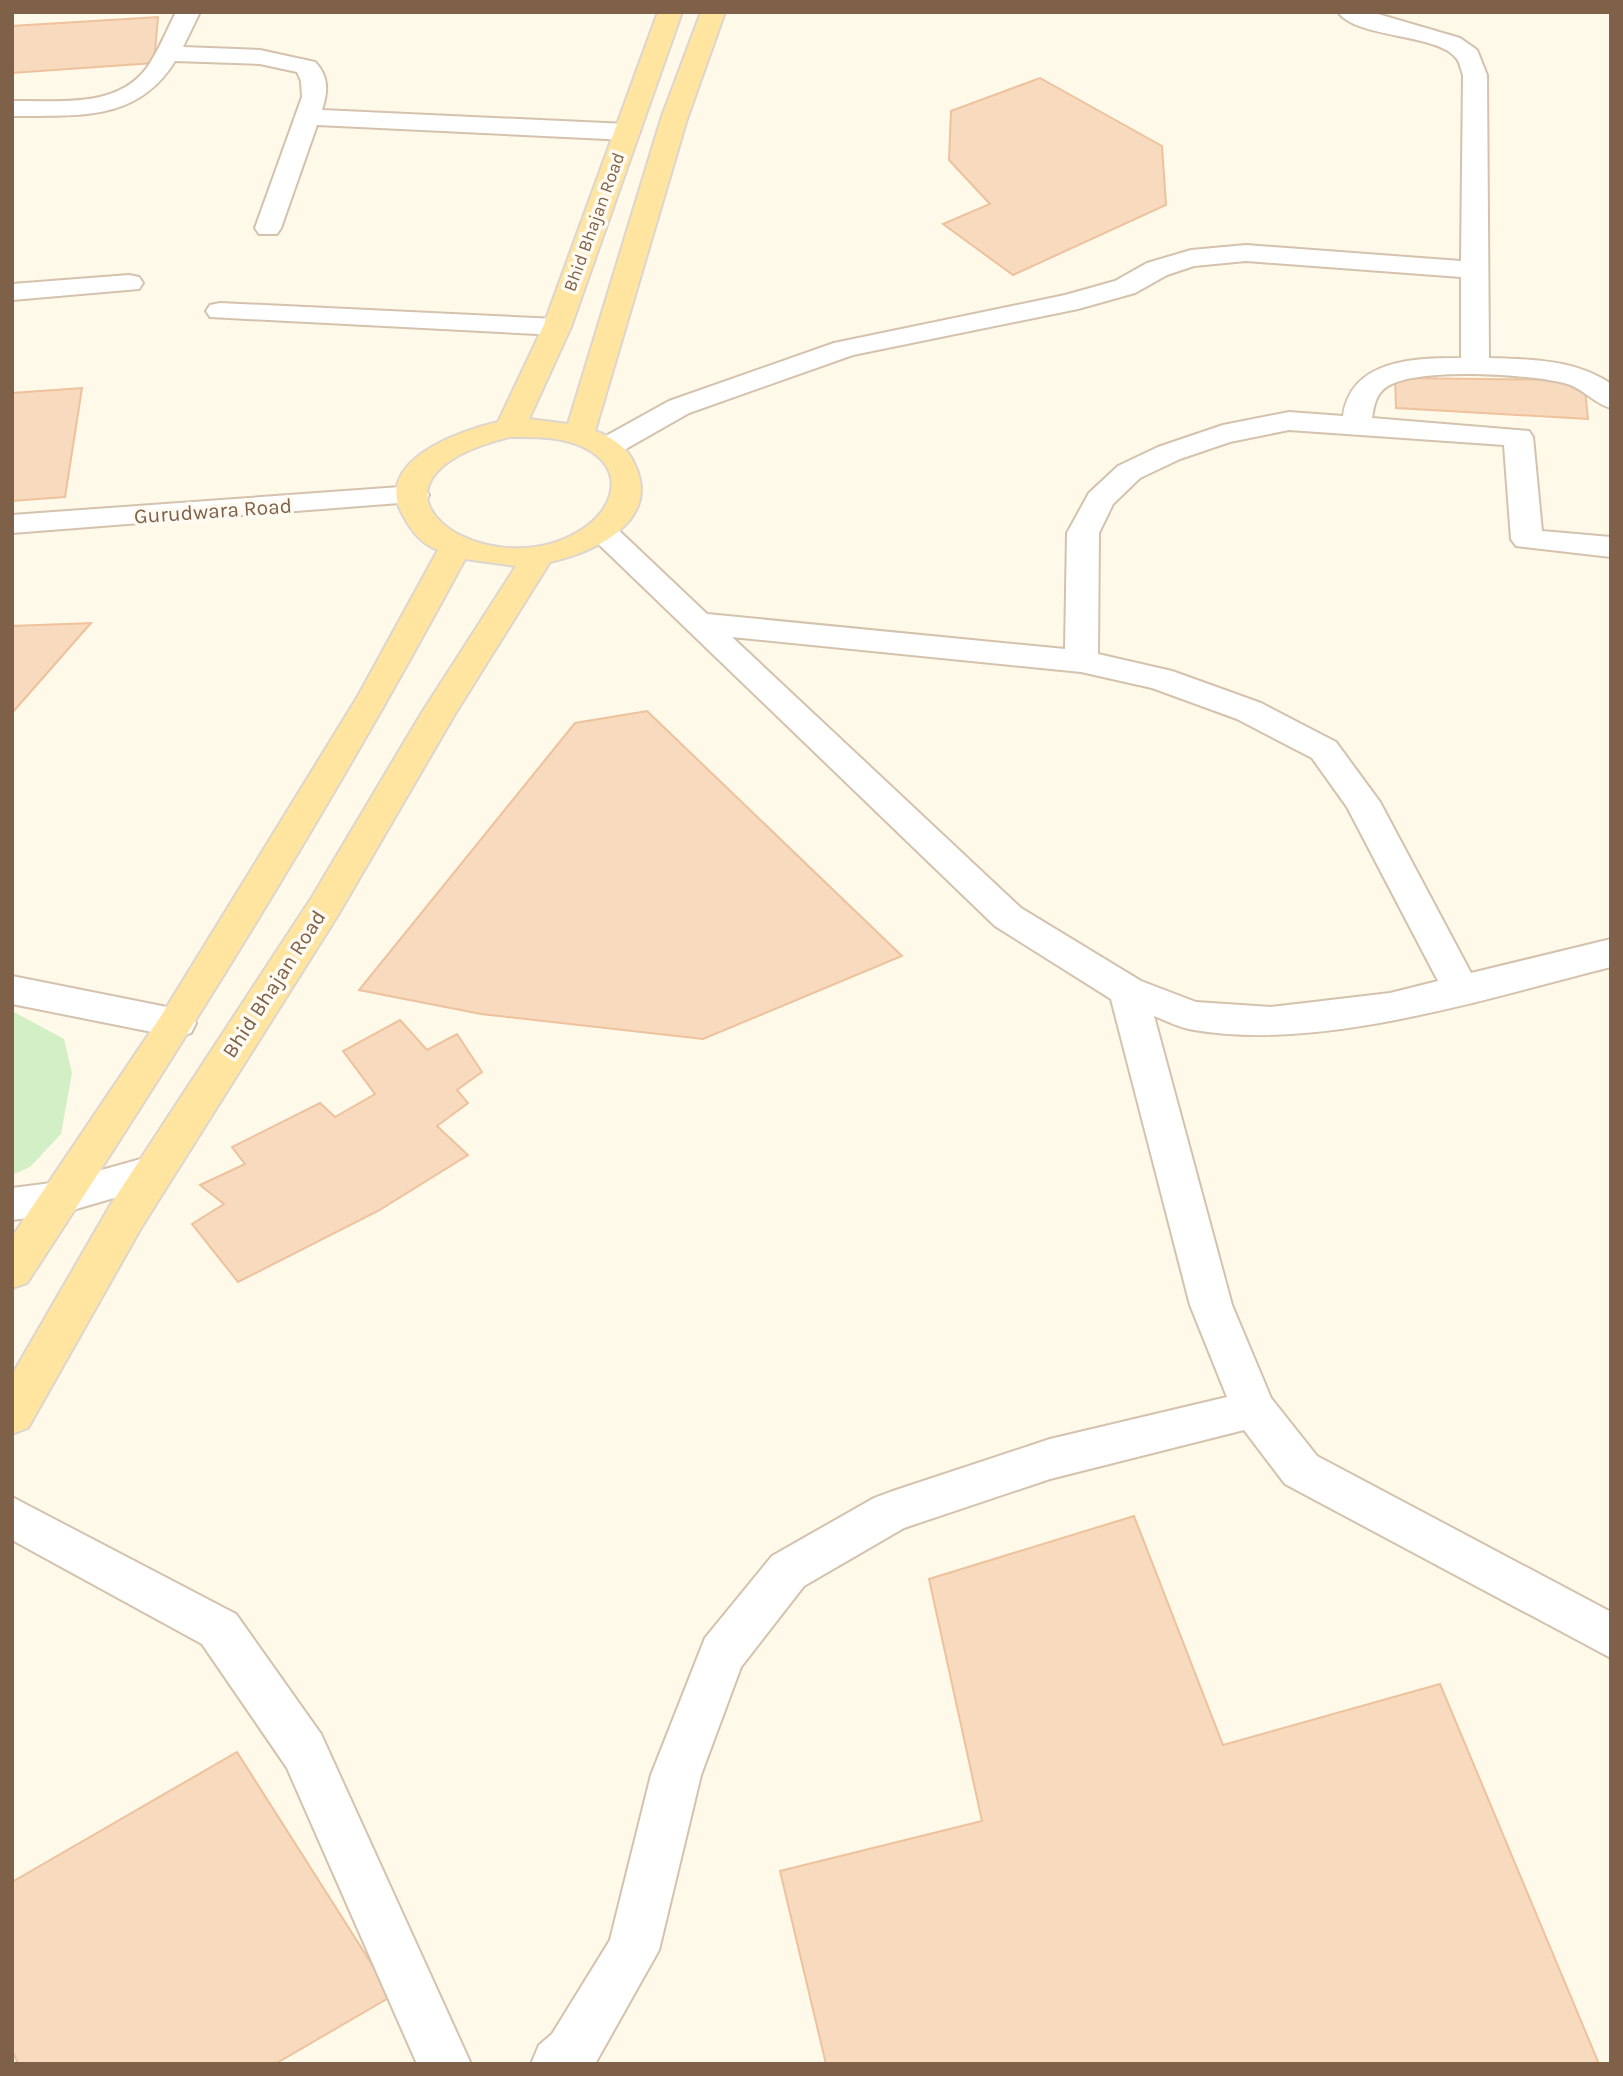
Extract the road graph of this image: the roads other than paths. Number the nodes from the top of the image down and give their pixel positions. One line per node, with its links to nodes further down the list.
1 (188, 12): 5 (street)
2 (670, 12): 8 (main road, Bhid Bhajan Road)
3 (713, 12): 19 (main road)
4 (1350, 12): 10 (street)
5 (165, 54): 6 (street); 7 (street)
6 (12, 110)
7 (308, 117): 8 (street); 9 (street)
8 (627, 132): 14 (main road, Bhid Bhajan Road)
9 (268, 228)
10 (1475, 270): 15 (street); 19 (street)
11 (129, 283): 12 (street)
12 (12, 292)
13 (220, 311): 14 (street)
14 (557, 327): 18 (main road, Bhid Bhajan Road)
15 (1475, 367): 16 (street); 17 (street)
16 (1611, 399)
17 (1357, 426): 24 (street); 27 (street)
18 (510, 428): 19 (main road); 20 (main road)
19 (592, 441): 22 (main road)
20 (414, 495): 21 (street, Gurudwara Road); 23 (main road)
21 (12, 524)
22 (601, 531): 25 (main road); 26 (street)
23 (456, 546): 25 (main road); 32 (main road)
24 (1611, 547)
25 (539, 555): 33 (main road, Bhid Bhajan Road)
26 (696, 623): 27 (street); 31 (street)
27 (1081, 661): 30 (street)
28 (1611, 953): 30 (street)
29 (12, 990): 32 (street)
30 (1461, 990): 31 (street)
31 (1128, 991): 37 (street)
32 (177, 1023): 34 (main road)
33 (155, 1171): 34 (street); 38 (main road, Bhid Bhajan Road)
34 (59, 1198): 35 (street); 36 (main road)
35 (12, 1203)
36 (12, 1270)
37 (1254, 1409): 40 (street); 42 (street)
38 (12, 1415)
39 (12, 1517): 41 (street)
40 (1611, 1636)
41 (444, 2064)
42 (558, 2064)

